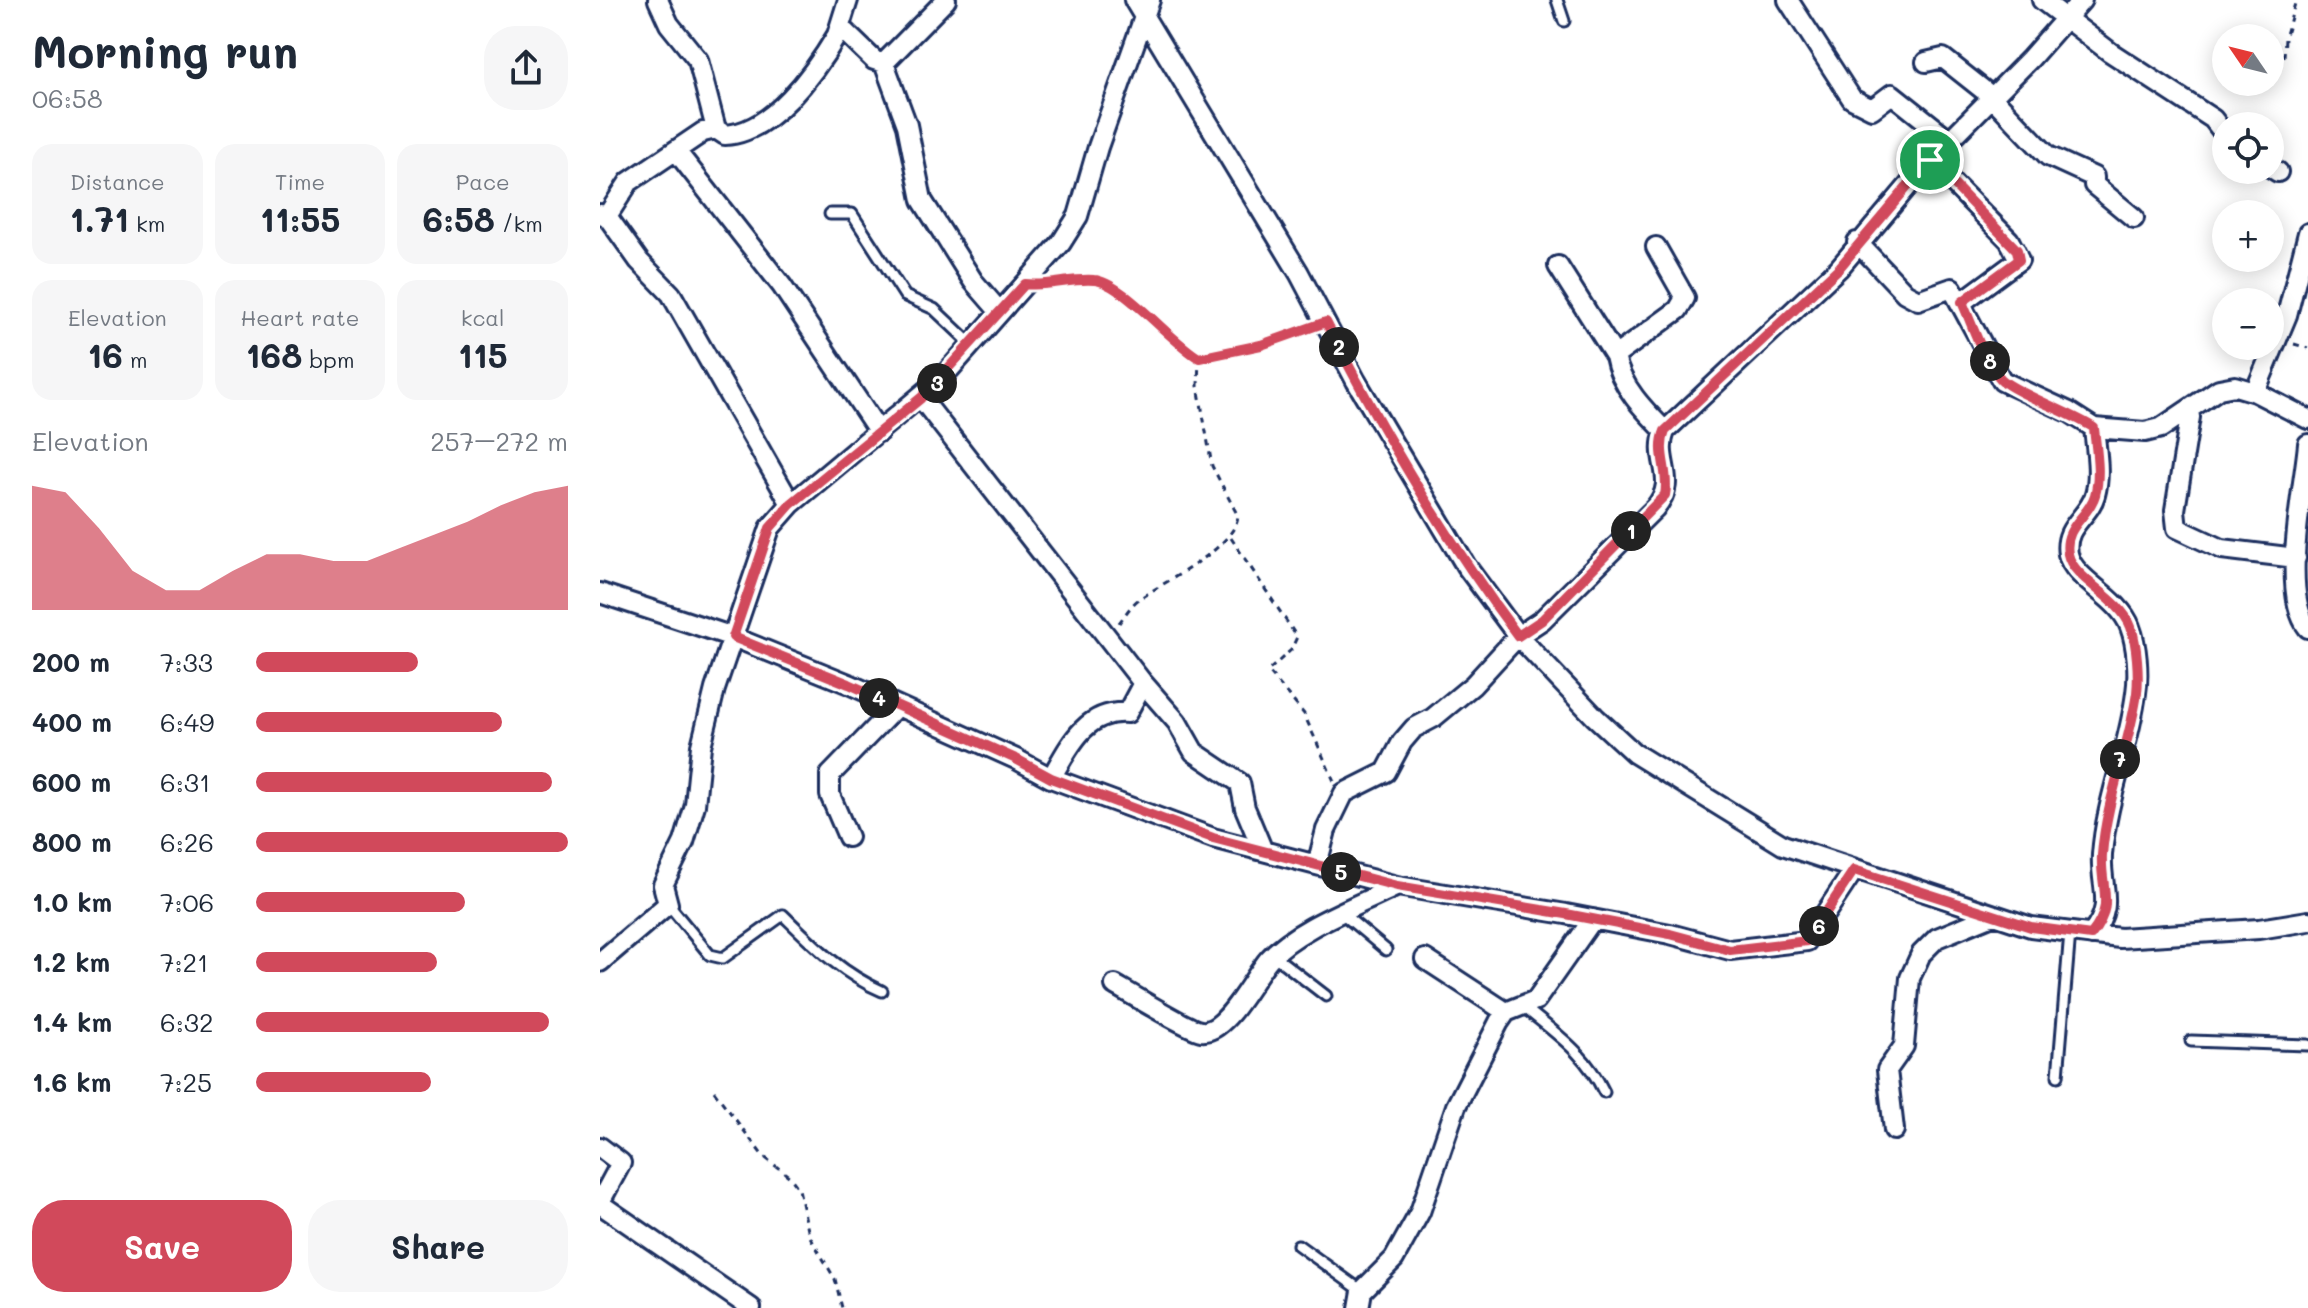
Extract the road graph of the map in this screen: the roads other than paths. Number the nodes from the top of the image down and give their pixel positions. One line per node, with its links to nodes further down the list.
1 (658, 0): 17 (street)
2 (848, 0): 12 (street)
3 (946, 0): 14 (street)
4 (1134, 0): 9 (street)
5 (1557, 0): 11 (lane)
6 (1788, 0): 18 (street)
7 (2042, 0): 10 (street)
8 (2082, 0): 10 (street)
9 (1148, 8): 29 (street); 44 (street)
10 (2065, 19): 15 (street); 16 (street)
11 (1564, 21)
12 (837, 35): 14 (street); 17 (street)
13 (1926, 62): 15 (street)
14 (884, 63): 29 (street)
15 (1991, 96): 18 (street); 23 (street)
16 (2212, 118)
17 (716, 129): 19 (street)
18 (1951, 141): 20 (street)
19 (677, 152): 22 (street); 38 (street)
20 (1930, 160): 25 (street); 28 (street)
21 (830, 214): 30 (lane)
22 (603, 215): 40 (street)
23 (2134, 218)
24 (2308, 233): 32 (street)
25 (1857, 242): 28 (street); 37 (street)
26 (1656, 247): 31 (street)
27 (1558, 266): 31 (street)
28 (1962, 302): 36 (street)
29 (999, 311): 30 (street)
30 (971, 344): 33 (street)
31 (1615, 356): 37 (street)
32 (2255, 392): 34 (street); 35 (street)
33 (921, 398): 38 (street); 46 (street)
34 (2185, 412): 36 (street); 41 (street)
35 (2308, 419)
36 (2094, 428): 60 (street)
37 (1665, 431): 44 (street)
38 (879, 432): 40 (street)
39 (2308, 444): 41 (street)
40 (791, 504): 45 (street)
41 (2296, 558): 43 (street)
42 (600, 593): 45 (street)
43 (2308, 628)
44 (1518, 636): 51 (street); 52 (street)
45 (733, 637): 47 (street); 54 (street)
46 (1143, 683): 48 (street); 50 (street)
47 (897, 706): 48 (street); 49 (street)
48 (1051, 778): 50 (street)
49 (848, 837)
50 (1263, 851): 51 (street)
51 (1317, 865): 53 (street)
52 (1854, 870): 56 (street); 57 (street)
53 (1397, 886): 55 (street); 57 (street)
54 (668, 904): 64 (street); 66 (lane)
55 (1343, 914): 61 (lane); 62 (street)
56 (1993, 915): 59 (street); 73 (street)
57 (1593, 919): 68 (street)
58 (2308, 921): 60 (street)
59 (2070, 932): 60 (street); 71 (lane)
60 (2091, 935)
61 (1386, 950)
62 (1273, 955): 65 (street); 67 (lane)
63 (1425, 959): 68 (street)
64 (600, 962)
65 (1115, 985)
66 (882, 991)
67 (1326, 996)
68 (1515, 1010): 72 (lane); 77 (street)
69 (2191, 1041): 70 (lane)
70 (2308, 1045)
71 (2058, 1076)
72 (1604, 1092)
73 (1894, 1130)
74 (600, 1147): 75 (street)
75 (600, 1203): 78 (street)
76 (1298, 1245): 77 (lane)
77 (1360, 1299)
78 (751, 1308)

